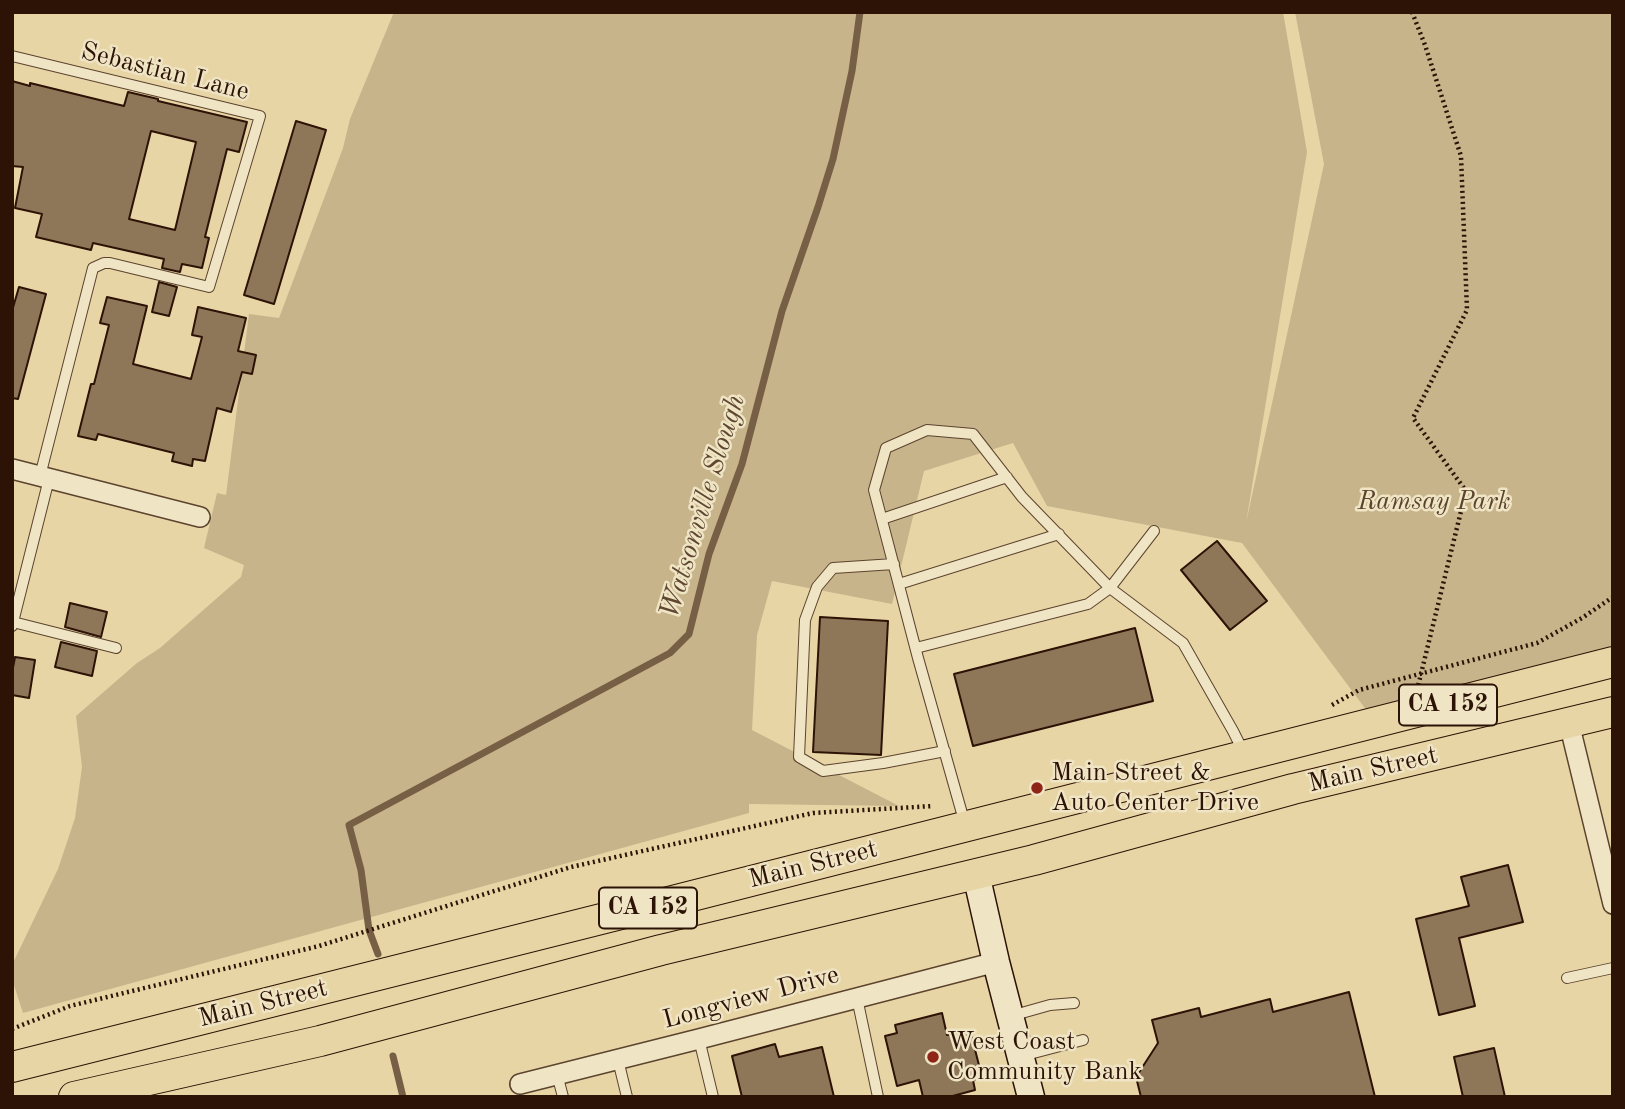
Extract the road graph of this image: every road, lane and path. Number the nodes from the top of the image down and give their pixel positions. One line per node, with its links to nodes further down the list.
1 (1412, 12): 18 (path)
2 (12, 56): 4 (lane, Sebastian Lane)
3 (12, 469): 4 (street)
4 (45, 477): 6 (street); 14 (lane)
5 (1007, 477): 7 (lane); 7 (lane); 9 (lane)
6 (201, 517)
7 (883, 519): 10 (lane)
8 (1154, 531): 12 (lane)
9 (1059, 534): 11 (lane); 12 (lane)
10 (894, 564): 11 (lane); 23 (lane)
11 (899, 584): 16 (lane)
12 (1110, 588): 16 (lane); 24 (lane)
13 (1613, 597): 18 (path)
14 (13, 624): 15 (lane)
15 (116, 648)
16 (916, 648): 23 (lane)
17 (1613, 662): 21 (main road, Main Street / CA 152)
18 (1420, 673): 19 (path); 21 (path)
19 (1328, 707)
20 (1613, 712): 22 (main road, Main Street / CA 152)
21 (1412, 714): 24 (main road, Main Street / CA 152)
22 (1569, 723): 27 (main road, Main Street / CA 152); 28 (street)
23 (945, 751): 26 (lane)
24 (1245, 755): 26 (main road, Main Street / CA 152)
25 (940, 805): 35 (path)
26 (966, 826): 27 (main road); 40 (main road, Main Street / CA 152)
27 (976, 874): 29 (street); 43 (main road, Main Street / CA 152)
28 (1613, 904)
29 (996, 962): 32 (street, Longview Drive); 34 (street)
30 (1613, 968): 31 (lane)
31 (1567, 978)
32 (857, 998): 36 (street, Longview Drive); 47 (lane)
33 (1074, 1003): 34 (lane)
34 (1010, 1016): 38 (street)
35 (12, 1029)
36 (699, 1039): 39 (street, Longview Drive); 46 (lane)
37 (1083, 1040): 38 (lane)
38 (1021, 1057): 48 (street)
39 (618, 1060): 41 (street, Longview Drive); 45 (lane)
40 (12, 1067)
41 (557, 1074): 42 (street, Longview Drive); 44 (lane)
42 (518, 1090)
43 (74, 1097)
44 (563, 1097)
45 (627, 1097)
46 (713, 1097)
47 (878, 1097)
48 (1031, 1097)

